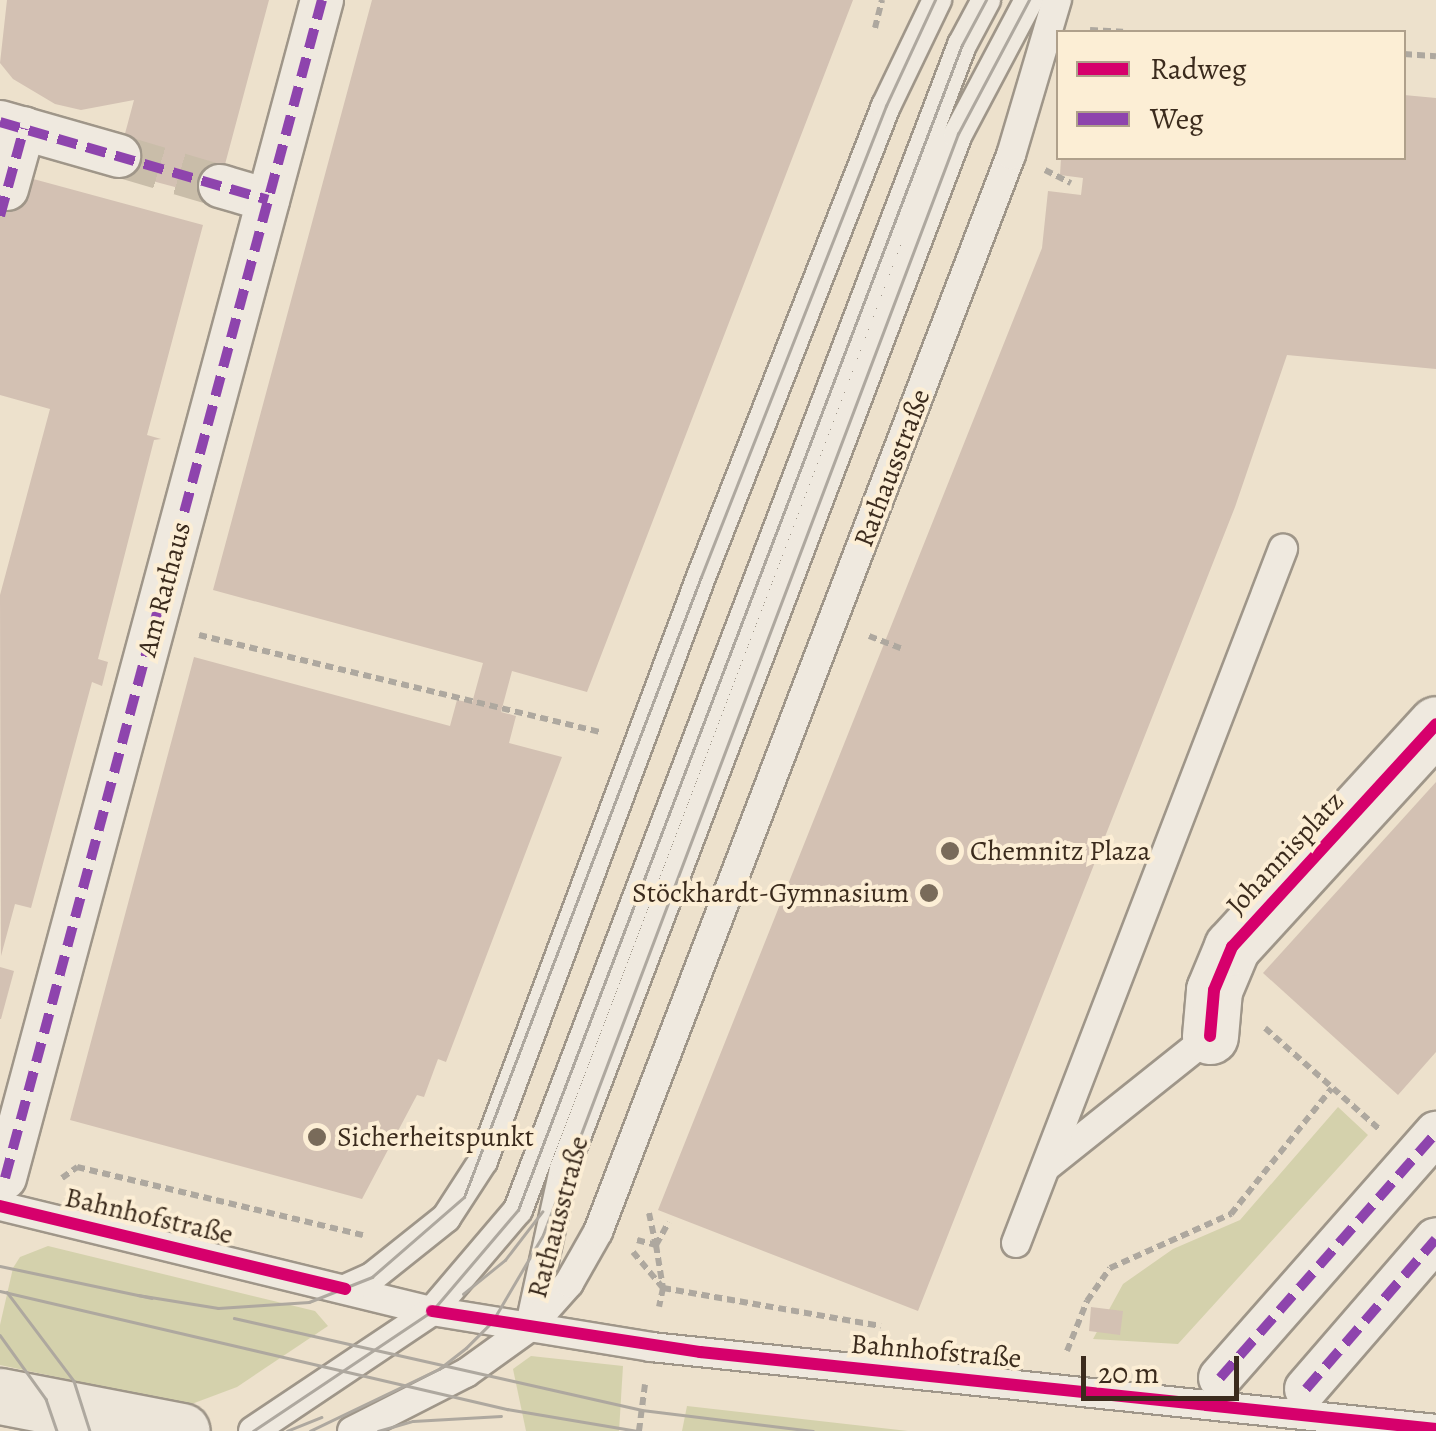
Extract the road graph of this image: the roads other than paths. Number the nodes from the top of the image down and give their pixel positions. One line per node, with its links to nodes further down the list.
1 (322, 0): 10 (street, Am Rathaus)
2 (937, 0): 19 (lane)
3 (986, 0): 20 (lane, Rathausstraße)
4 (1029, 0): 21 (lane, Rathausstraße)
5 (1057, 0): 21 (lane, Rathausstraße)
6 (12, 125): 7 (street); 9 (street)
7 (120, 156)
8 (220, 186): 10 (street)
9 (7, 189)
10 (268, 200): 16 (street, Am Rathaus)
11 (1283, 549): 15 (lane)
12 (1436, 724): 13 (street, Johannisplatz)
13 (1213, 1010): 15 (lane)
14 (1436, 1133): 22 (street)
15 (1047, 1166): 18 (lane)
16 (2, 1192): 19 (lane, Bahnhofstraße)
17 (1436, 1239): 23 (street)
18 (1016, 1243)
19 (345, 1288): 20 (lane, Bahnhofstraße)
20 (432, 1310): 21 (lane, Bahnhofstraße); 27 (lane, Rathausstraße)
21 (530, 1327): 25 (lane, Bahnhofstraße); 28 (lane)
22 (1220, 1378)
23 (1306, 1390)
24 (0, 1396): 26 (main road)
25 (1436, 1429)
26 (182, 1431)
27 (253, 1431)
28 (352, 1431)

